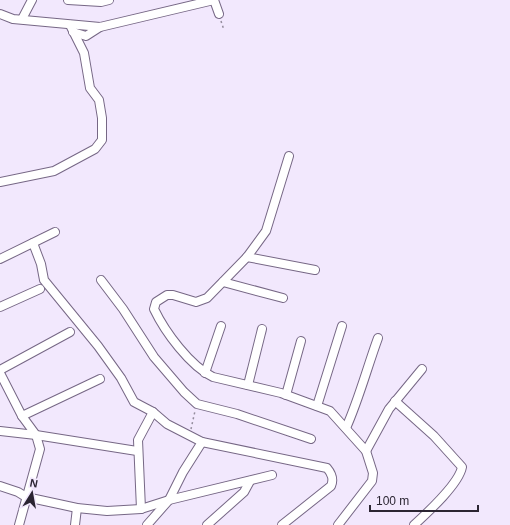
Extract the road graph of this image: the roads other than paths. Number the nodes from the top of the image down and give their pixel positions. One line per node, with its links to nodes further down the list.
1 (32, 0): 8 (street)
2 (68, 0): 3 (street)
3 (109, 0)
4 (214, 0): 5 (street); 7 (street)
5 (191, 3): 10 (street)
6 (0, 14): 8 (street)
7 (219, 14)
8 (18, 19): 9 (street); 10 (street)
9 (0, 20)
10 (71, 29): 12 (street)
11 (289, 156): 15 (street)
12 (0, 182)
13 (55, 232): 14 (street)
14 (33, 243): 16 (street); 38 (street)
15 (247, 257): 17 (street); 19 (street)
16 (0, 259)
17 (315, 270)
18 (101, 280): 43 (street)
19 (223, 282): 21 (street); 32 (street)
20 (40, 289): 22 (street)
21 (283, 298)
22 (0, 308)
23 (221, 326): 32 (street)
24 (342, 326): 37 (street)
25 (262, 329): 34 (street)
26 (70, 332): 30 (street)
27 (378, 338): 40 (street)
28 (301, 341): 35 (street)
29 (422, 368): 36 (street)
30 (0, 370)
31 (0, 373): 39 (street)
32 (205, 373): 34 (street)
33 (100, 379): 39 (street)
34 (248, 385): 35 (street)
35 (286, 395): 37 (street)
36 (395, 401): 46 (street); 60 (street)
37 (317, 406): 40 (street)
38 (153, 412): 44 (street); 45 (street)
39 (22, 416): 42 (street)
40 (346, 428): 46 (street)
41 (0, 431): 42 (street)
42 (36, 434): 45 (street); 50 (street)
43 (311, 439)
44 (202, 442): 51 (street); 59 (street)
45 (137, 451): 53 (street)
46 (366, 451): 54 (street)
47 (272, 475): 48 (street)
48 (250, 481): 51 (street); 58 (street)
49 (0, 486): 50 (street)
50 (26, 498): 52 (street); 55 (street)
51 (169, 500): 53 (street); 57 (street)
52 (77, 508): 53 (street); 56 (street)
53 (141, 509)
54 (339, 524)
55 (19, 525)
56 (75, 525)
57 (147, 525)
58 (207, 525)
59 (282, 525)
60 (414, 525)

